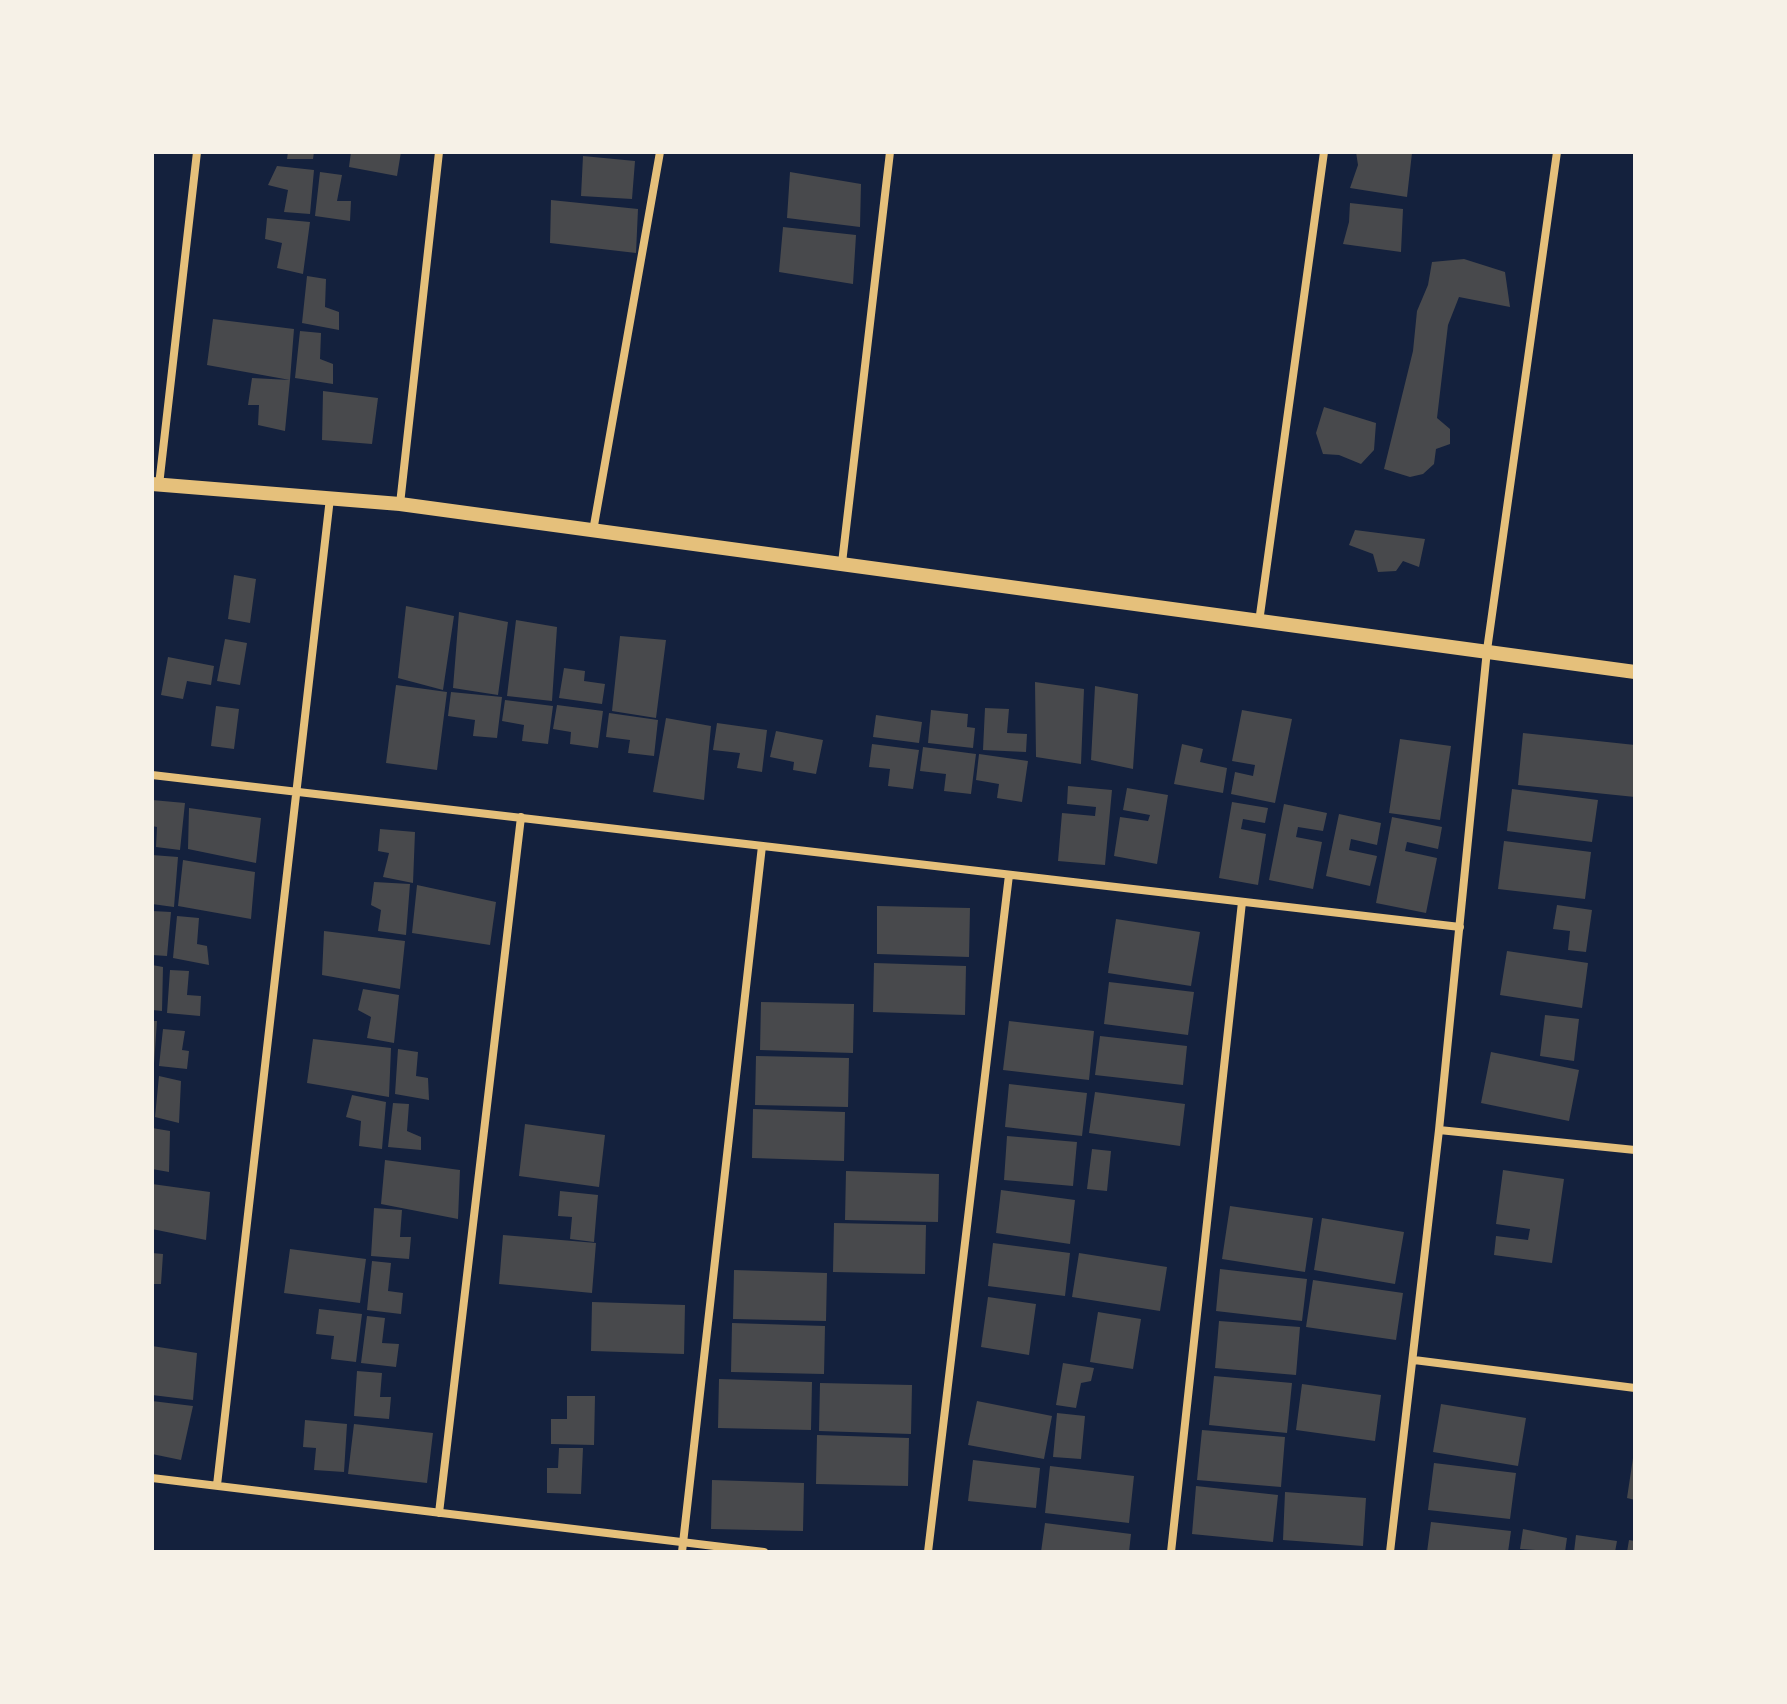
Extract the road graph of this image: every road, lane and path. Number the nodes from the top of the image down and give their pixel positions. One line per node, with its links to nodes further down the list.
1 (197, 152): 7 (street)
2 (439, 152): 9 (street)
3 (660, 152): 10 (street)
4 (890, 152): 11 (street)
5 (1324, 152): 12 (street)
6 (1557, 152): 13 (street)
7 (156, 485): 8 (street)
8 (330, 498): 9 (street); 16 (street)
9 (400, 504): 10 (street)
10 (593, 532): 11 (street)
11 (842, 563): 12 (street)
12 (1259, 622): 13 (street)
13 (1487, 650): 14 (street); 21 (street)
14 (1635, 672)
15 (152, 775): 16 (street)
16 (296, 791): 17 (street); 27 (street)
17 (521, 817): 18 (street); 28 (street)
18 (762, 846): 19 (street); 29 (street)
19 (1009, 875): 20 (street); 31 (street)
20 (1242, 902): 21 (street); 32 (street)
21 (1460, 927): 22 (street)
22 (1439, 1130): 23 (street); 24 (street)
23 (1635, 1150)
24 (1414, 1360): 25 (street); 33 (street)
25 (1635, 1388)
26 (152, 1478): 27 (street)
27 (217, 1485): 28 (street)
28 (439, 1513): 29 (street)
29 (682, 1547): 30 (street)
30 (764, 1552)
31 (928, 1552)
32 (1171, 1552)
33 (1390, 1552)

